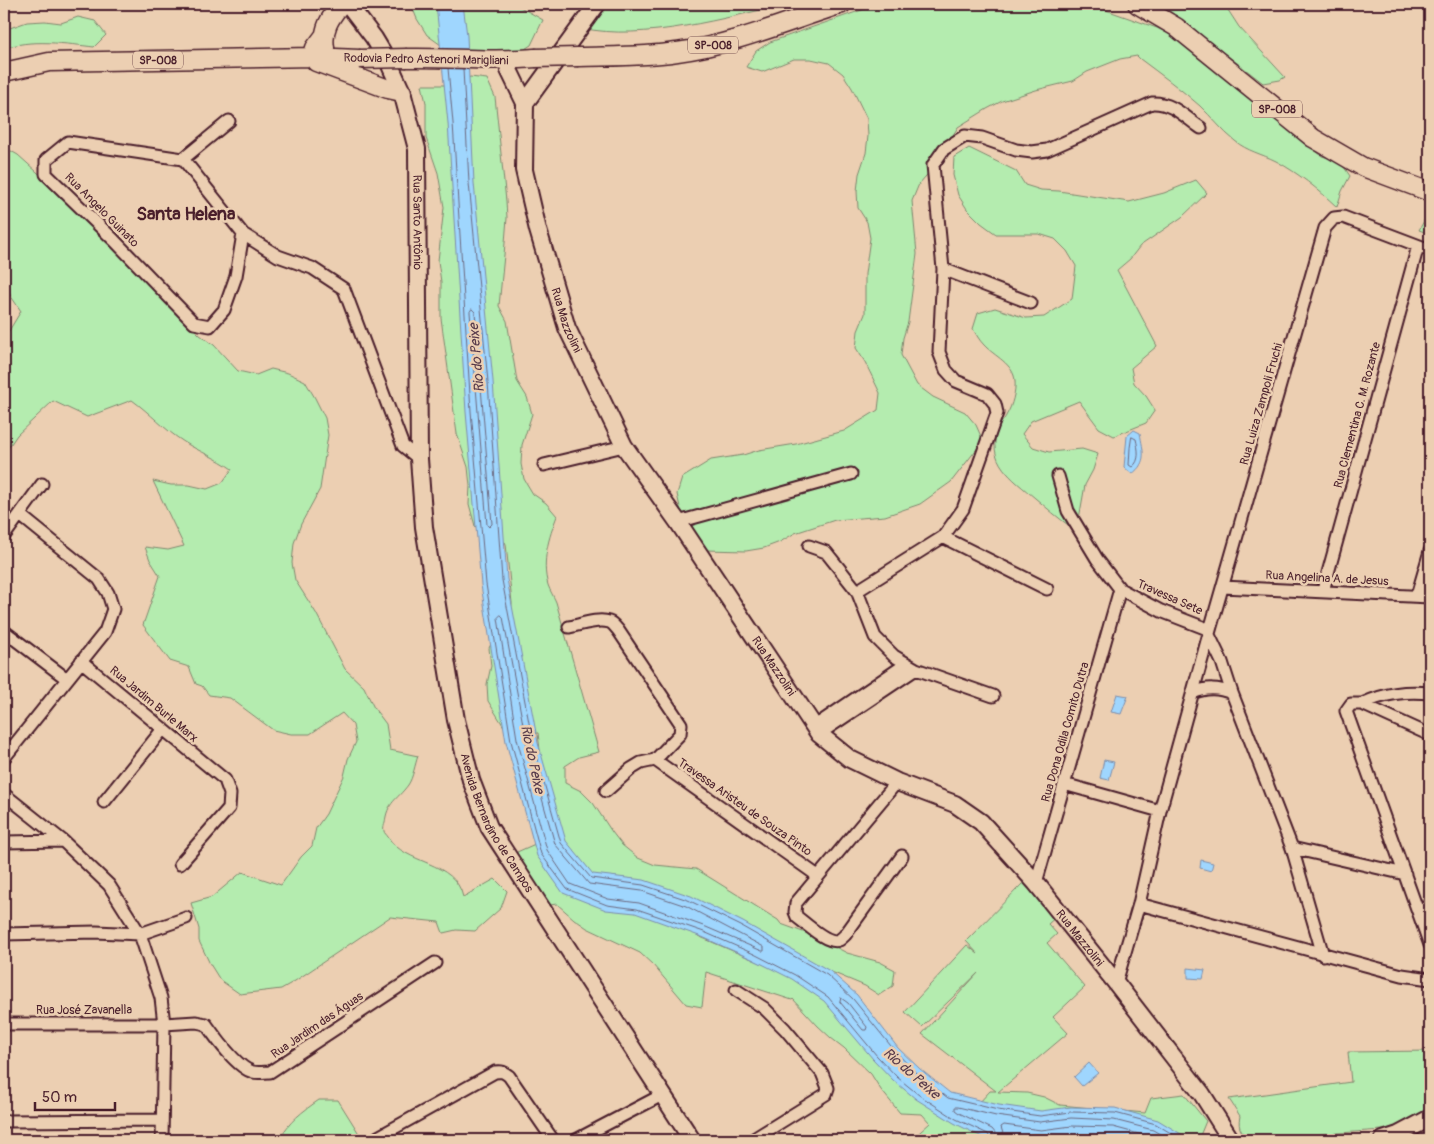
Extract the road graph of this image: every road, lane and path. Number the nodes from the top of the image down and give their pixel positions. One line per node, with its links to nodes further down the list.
1 (341, 4): 6 (main road)
2 (348, 4): 9 (street, Rua Santo Antônio)
3 (597, 4): 10 (street)
4 (842, 4): 7 (main road, Rodovia Pedro Astenori Marigliani / SP-008, bridge)
5 (1137, 4): 14 (main road, SP-008)
6 (320, 57): 7 (main road, Rodovia Pedro Astenori Marigliani / SP-008, bridge); 8 (main road, Rodovia Pedro Astenori Marigliani / SP-008); 9 (main road)
7 (502, 61): 10 (street, Rua Mazzolini)
8 (4, 72)
9 (402, 92): 21 (street, Rua Santo Antônio)
10 (526, 103): 20 (street, Rua Mazzolini)
11 (229, 121): 13 (street)
12 (1201, 128): 18 (street)
13 (183, 159): 15 (street); 15 (street, Rua Angelo Guinato)
14 (1430, 192)
15 (244, 234): 21 (street)
16 (1418, 246): 17 (street); 32 (street, Rua Luiza Zampoli Fruchi); 36 (street, Rua Clementina C. M. Rozante)
17 (1430, 250)
18 (943, 269): 19 (street); 29 (street)
19 (1031, 303)
20 (624, 446): 22 (street); 27 (street, Rua Mazzolini)
21 (419, 459): 83 (street, Avenida Bernardino de Campos)
22 (544, 465)
23 (851, 474): 27 (street)
24 (1058, 476): 33 (street)
25 (42, 484): 26 (street)
26 (20, 515): 28 (street); 42 (street)
27 (678, 522): 51 (street, Rua Mazzolini)
28 (4, 536)
29 (943, 537): 34 (street); 35 (street)
30 (809, 546): 35 (street)
31 (1430, 551): 37 (street)
32 (1223, 586): 36 (street, Rua Angelina A. de Jesus); 41 (street, Rua Luiza Zampoli Fruchi)
33 (1120, 588): 41 (street, Travessa Sete); 56 (street, Rua Dona Odila Comito Dutra)
34 (1047, 589)
35 (856, 591): 43 (street)
36 (1323, 591): 37 (street, Rua Angelina A. de Jesus)
37 (1417, 596): 38 (street, Rua Angelina A. de Jesus)
38 (1430, 597)
39 (569, 627): 54 (street, Travessa Aristeu de Souza Pinto)
40 (4, 631): 44 (street)
41 (1209, 633): 46 (street, Rua Luiza Zampoli Fruchi); 47 (street)
42 (81, 661): 44 (street); 50 (street, Rua Jardim Burle Marx)
43 (911, 666): 48 (street); 51 (street)
44 (64, 677): 53 (street)
45 (1430, 692): 49 (street)
46 (1193, 693): 47 (street); 60 (street, Rua Luiza Zampoli Fruchi)
47 (1232, 693): 63 (street)
48 (993, 696)
49 (1362, 704): 52 (street); 66 (street)
50 (163, 729): 59 (street); 65 (street, Rua Jardim Burle Marx)
51 (817, 730): 55 (street, Rua Mazzolini)
52 (1430, 735)
53 (4, 758)
54 (655, 760): 57 (street, Travessa Aristeu de Souza Pinto); 67 (street, Travessa Aristeu de Souza Pinto)
55 (897, 782): 67 (street); 68 (street, Rua Mazzolini)
56 (1064, 784): 60 (street); 68 (street, Rua Dona Odila Comito Dutra)
57 (606, 791)
58 (4, 794): 61 (street)
59 (104, 802)
60 (1160, 811): 69 (street, Rua Luiza Zampoli Fruchi)
61 (63, 841): 62 (street); 74 (street)
62 (4, 842)
63 (1292, 848): 66 (street); 76 (street)
64 (902, 856): 67 (street)
65 (180, 864)
66 (1405, 874): 71 (street)
67 (818, 876)
68 (1036, 883): 79 (street, Rua Mazzolini)
69 (1139, 904): 76 (street); 79 (street, Rua Luiza Zampoli Fruchi)
70 (1430, 904): 71 (street)
71 (1418, 914): 75 (street)
72 (186, 918): 74 (street)
73 (4, 934): 74 (street)
74 (140, 934): 82 (street)
75 (1430, 946)
76 (1323, 955): 78 (street)
77 (435, 962): 82 (street, Rua Jardim das Águas)
78 (1430, 979)
79 (1116, 983): 94 (street, Rua Mazzolini)
80 (736, 990): 93 (street)
81 (4, 1024): 82 (street, Rua José Zavanella)
82 (164, 1024): 85 (street)
83 (664, 1094): 91 (street); 92 (street, Avenida Bernardino de Campos)
84 (1430, 1118): 87 (street)
85 (162, 1120): 86 (street); 88 (street)
86 (4, 1121)
87 (1394, 1138)
88 (162, 1140)
89 (376, 1140): 90 (street)
90 (553, 1140)
91 (576, 1140)
92 (692, 1140)
93 (752, 1140)
94 (1231, 1140)

